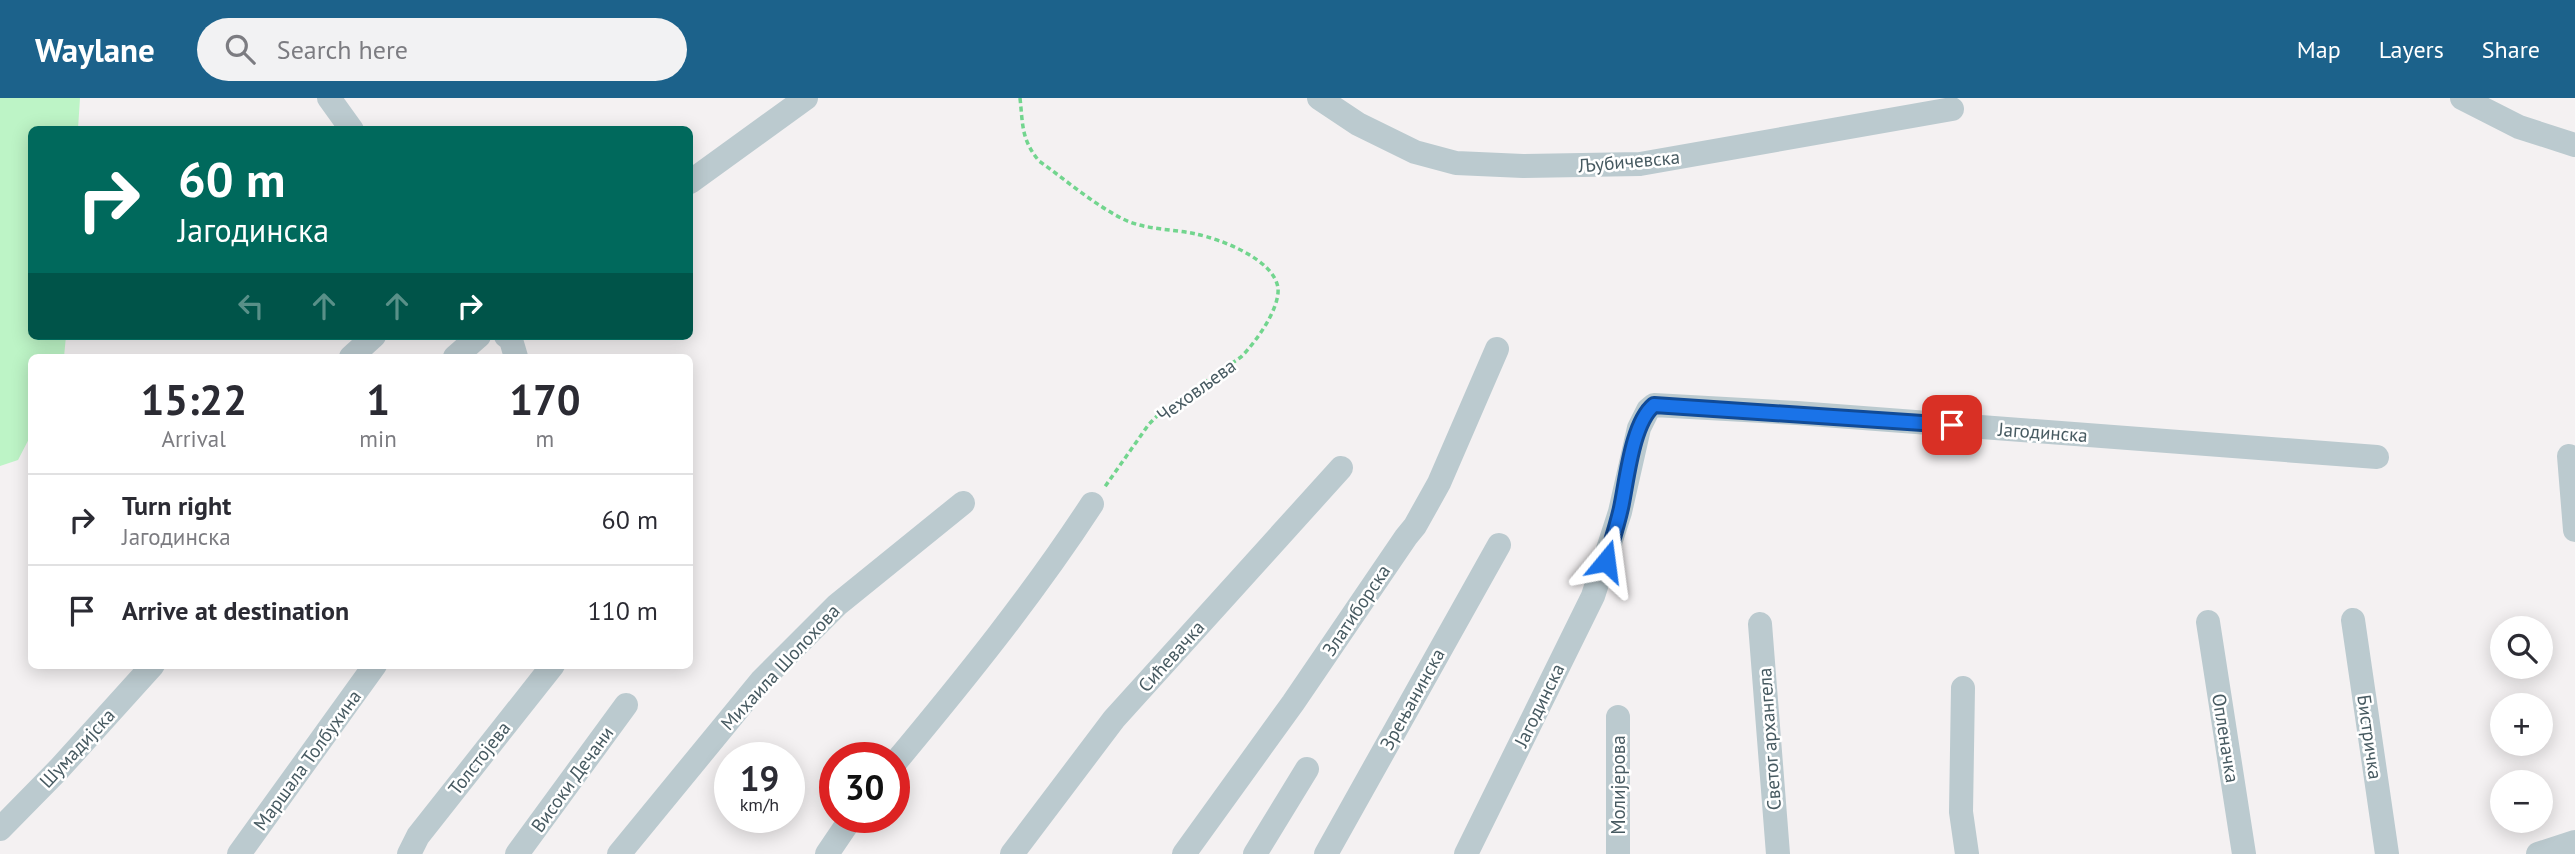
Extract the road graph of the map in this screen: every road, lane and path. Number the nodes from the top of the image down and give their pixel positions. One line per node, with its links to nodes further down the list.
1 (329, 98): 7 (street)
2 (806, 98): 9 (street)
3 (1020, 98): 19 (path, Чеховљева)
4 (1318, 98): 6 (street, Љубичевска)
5 (2462, 98): 8 (street)
6 (1952, 109)
7 (349, 126)
8 (2575, 145)
9 (693, 180)
10 (370, 340): 13 (street)
11 (474, 340): 14 (street)
12 (1497, 349): 42 (street, Златиборска)
13 (354, 354)
14 (458, 354)
15 (2569, 456): 20 (street)
16 (2377, 457): 45 (street, Јагодинска)
17 (1341, 468): 41 (street, Сићевачка)
18 (963, 503): 39 (street, Михаила Шолохова)
19 (1092, 504): 31 (street)
20 (2575, 530)
21 (1499, 545): 44 (street, Зрењанинска)
22 (2353, 620): 50 (street, Бистричка)
23 (2208, 622): 49 (street, Опленачка)
24 (1760, 624): 47 (street, Светог архангела)
25 (149, 669): 33 (street, Шумадијска)
26 (371, 669): 36 (street, Маршала Толбухина)
27 (550, 669): 37 (street, Толстојева)
28 (1963, 688): 48 (street)
29 (626, 705): 38 (street, Високи Дечани)
30 (1618, 717): 46 (street, Молијерова)
31 (910, 745)
32 (1307, 769): 43 (street)
33 (0, 829)
34 (841, 833): 40 (street)
35 (2575, 842): 51 (street)
36 (239, 854)
37 (409, 854)
38 (517, 854)
39 (619, 854)
40 (827, 854)
41 (1012, 854)
42 (1184, 854)
43 (1255, 854)
44 (1326, 854)
45 (1466, 854)
46 (1618, 854)
47 (1778, 854)
48 (1967, 854)
49 (2244, 854)
50 (2387, 854)
51 (2538, 854)

